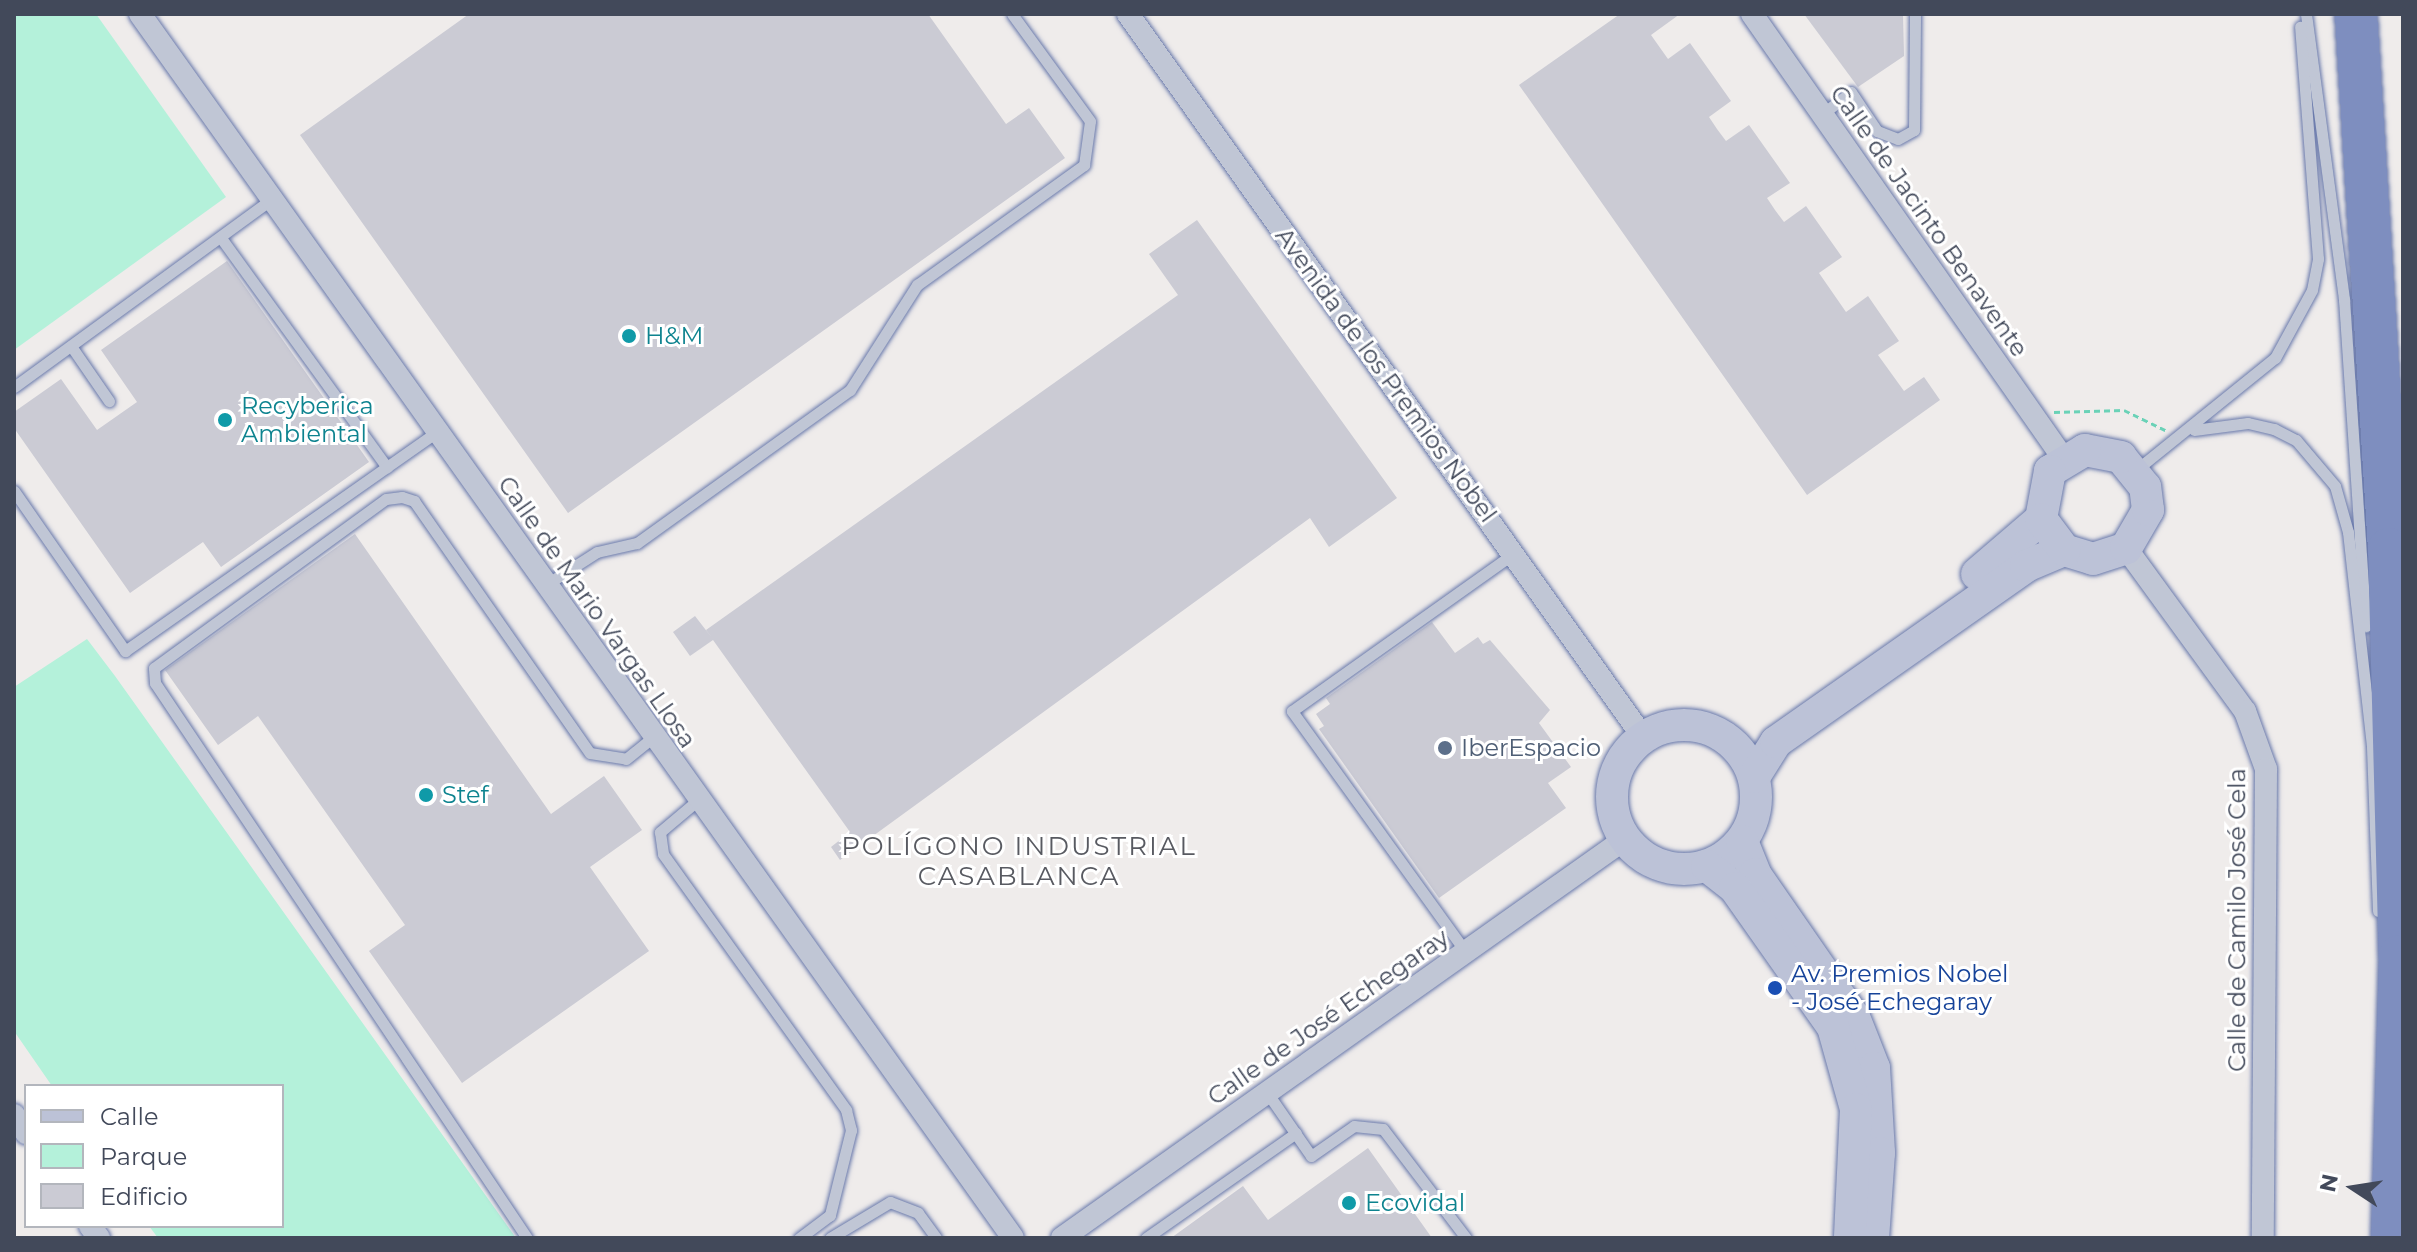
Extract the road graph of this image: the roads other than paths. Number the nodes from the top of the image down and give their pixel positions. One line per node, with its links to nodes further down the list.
1 (140, 14): 11 (street, Calle de Mario Vargas Llosa)
2 (1012, 14): 27 (lane)
3 (1128, 14): 26 (street, Avenida de los Premios Nobel)
4 (1752, 14): 10 (street, Calle de Jacinto Benavente)
5 (1915, 14): 10 (lane)
6 (2299, 14): 17 (lane)
7 (2306, 14): 31 (lane)
8 (2356, 14): 54 (highway)
9 (2364, 14): 13 (highway)
10 (1822, 114): 19 (street, Calle de Jacinto Benavente)
11 (272, 199): 12 (lane); 18 (street, Calle de Mario Vargas Llosa)
12 (221, 238): 14 (lane); 20 (lane)
13 (2403, 316)
14 (71, 346): 15 (lane); 16 (lane)
15 (14, 387)
16 (109, 401)
17 (2194, 430): 21 (lane); 31 (lane)
18 (438, 431): 20 (lane); 27 (street, Calle de Mario Vargas Llosa)
19 (2063, 458): 21 (street); 23 (street)
20 (387, 467): 22 (lane)
21 (2136, 470): 24 (street)
22 (14, 491)
23 (2041, 519): 25 (street); 30 (street)
24 (2126, 548): 25 (street); 52 (street, Calle de Camilo José Cela)
25 (2064, 550): 32 (street)
26 (1513, 554): 29 (street, Avenida de los Premios Nobel); 38 (lane)
27 (547, 584): 28 (street, Calle de Mario Vargas Llosa)
28 (653, 737): 33 (street, Calle de Mario Vargas Llosa); 42 (lane)
29 (1643, 737): 30 (street); 34 (street)
30 (1730, 740): 32 (street)
31 (2372, 747): 37 (lane)
32 (1754, 777): 35 (street)
33 (698, 800): 43 (lane); 46 (street, Calle de Mario Vargas Llosa)
34 (1625, 839): 36 (street); 38 (street, Calle de José Echegaray)
35 (1742, 841): 36 (street); 51 (street)
36 (1707, 866): 50 (street)
37 (2378, 928)
38 (1465, 951): 39 (street, Calle de José Echegaray)
39 (1266, 1091): 41 (lane); 47 (street, Calle de José Echegaray)
40 (2380, 1096): 53 (lane)
41 (1296, 1133): 48 (lane); 49 (lane)
42 (527, 1238)
43 (799, 1238)
44 (830, 1238): 45 (lane)
45 (936, 1238)
46 (1013, 1238)
47 (1062, 1238)
48 (1146, 1238)
49 (1466, 1238)
50 (1850, 1238)
51 (1873, 1238)
52 (2263, 1238)
53 (2379, 1238)
54 (2392, 1238)

